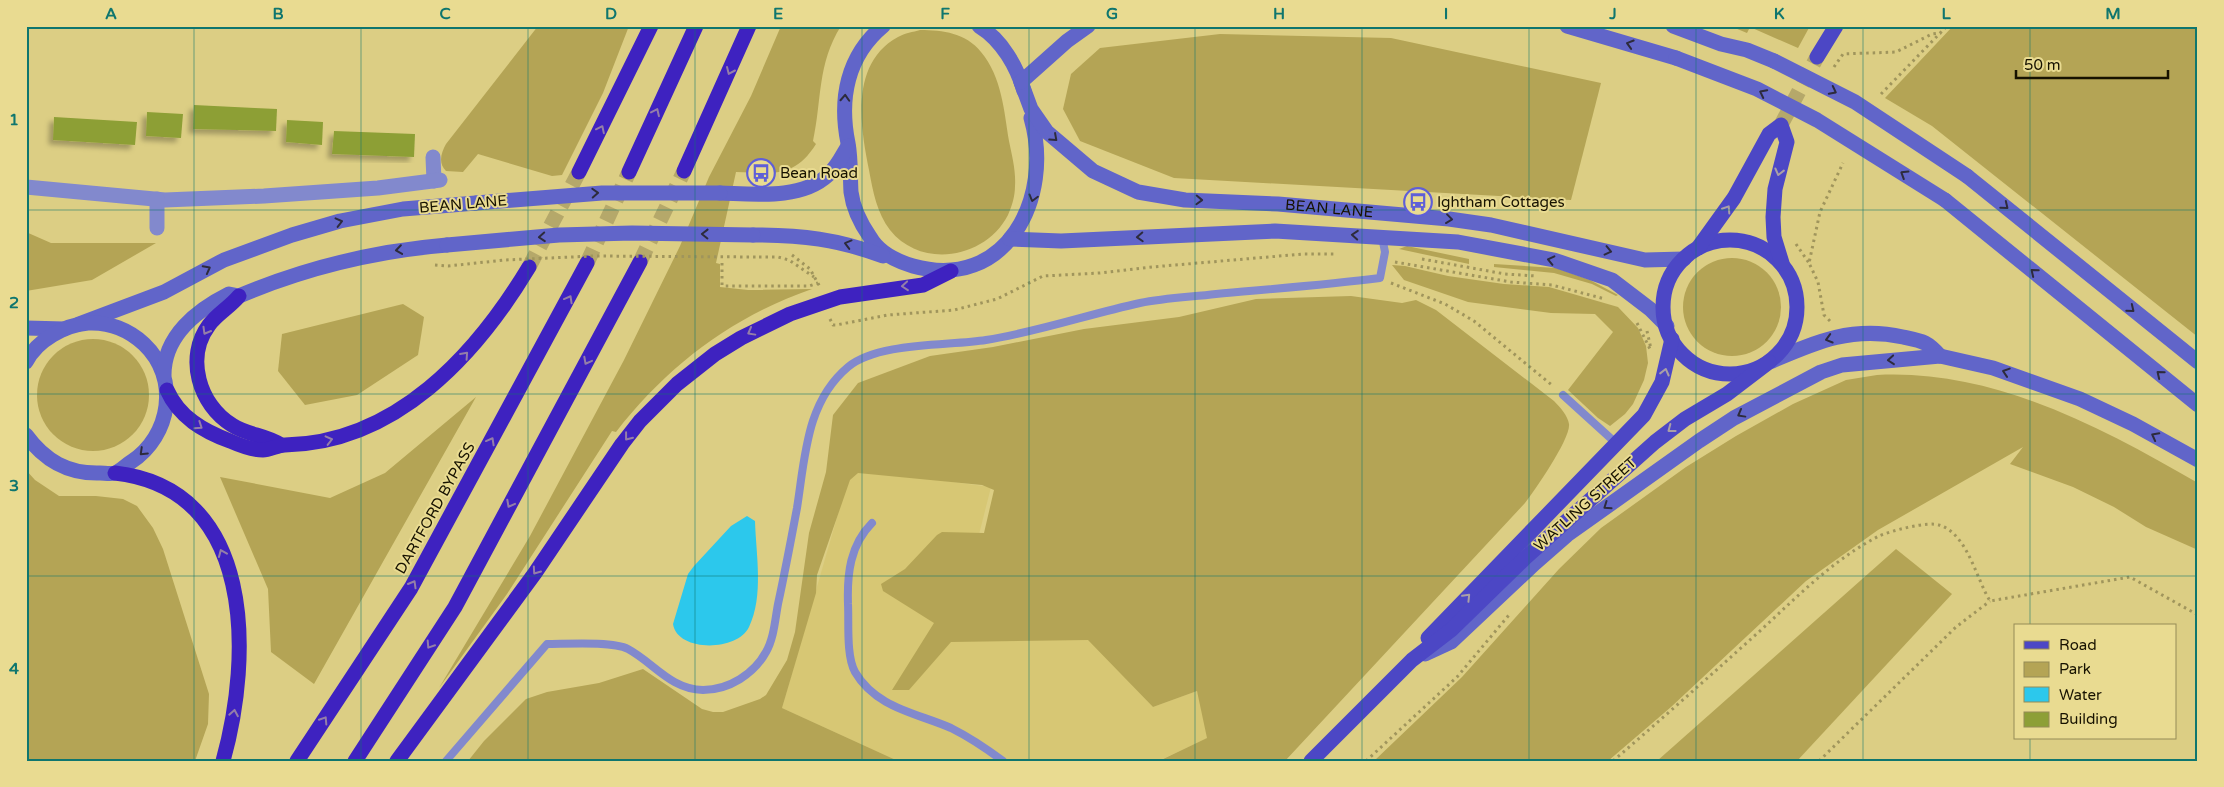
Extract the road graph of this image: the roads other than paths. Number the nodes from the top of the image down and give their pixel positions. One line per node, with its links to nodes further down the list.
1 (651, 26): 15 (highway, one-way to 1)
2 (696, 26): 16 (highway, one-way to 2)
3 (749, 26): 14 (highway, one-way to 14)
4 (883, 26): 12 (main road, one-way to 4)
5 (979, 26): 11 (main road)
6 (1088, 26): 11 (main road)
7 (1566, 26): 41 (main road, one-way to 7, bridge)
8 (1836, 26): 10 (main road)
9 (1677, 28): 38 (main road, one-way to 38, bridge)
10 (1817, 57)
11 (1021, 82): 21 (main road, one-way to 21); 23 (main road, BEAN LANE, one-way to 23)
12 (848, 146): 24 (main road); 31 (main road, BEAN LANE, one-way to 12, bridge)
13 (432, 157): 18 (street, BEAN LANE)
14 (684, 171)
15 (579, 172)
16 (629, 172)
17 (26, 187): 18 (street, BEAN LANE)
18 (157, 199): 19 (street)
19 (157, 228)
20 (1382, 237): 21 (main road, BEAN LANE, one-way to 21); 34 (main road, BEAN LANE, one-way to 20); 53 (lane)
21 (1010, 239): 29 (main road)
22 (1698, 248): 23 (main road); 27 (main road); 27 (main road, one-way to 27)
23 (1684, 259): 34 (main road)
24 (894, 260): 29 (main road); 30 (main road, one-way to 30, bridge)
25 (640, 262): 51 (highway, one-way to 51)
26 (587, 263): 50 (highway, DARTFORD BYPASS, one-way to 26)
27 (1782, 263): 37 (main road)
28 (529, 267): 44 (highway, one-way to 28)
29 (951, 270): 52 (highway, one-way to 52)
30 (239, 296): 39 (main road); 44 (highway, one-way to 44)
31 (79, 324): 33 (main road); 39 (main road)
32 (26, 328): 33 (main road)
33 (64, 328): 36 (main road)
34 (1669, 332): 37 (main road); 43 (main road, WATLING STREET, one-way to 34)
35 (1940, 356): 37 (main road, one-way to 37); 45 (main road, one-way to 35); 48 (main road, one-way to 48)
36 (26, 362)
37 (1770, 362): 48 (main road, WATLING STREET, one-way to 48)
38 (2198, 362)
39 (165, 383): 44 (highway, one-way to 44); 46 (main road, one-way to 46)
40 (1563, 394): 43 (lane)
41 (2198, 405)
42 (26, 435): 46 (main road)
43 (1617, 444): 48 (main road, WATLING STREET, one-way to 43)
44 (281, 445)
45 (2198, 460)
46 (115, 473): 49 (highway, one-way to 46)
47 (872, 523): 54 (lane)
48 (1412, 660): 55 (main road, WATLING STREET)
49 (223, 761)
50 (297, 761)
51 (355, 761)
52 (397, 761)
53 (446, 761)
54 (1003, 761)
55 (1311, 761)

